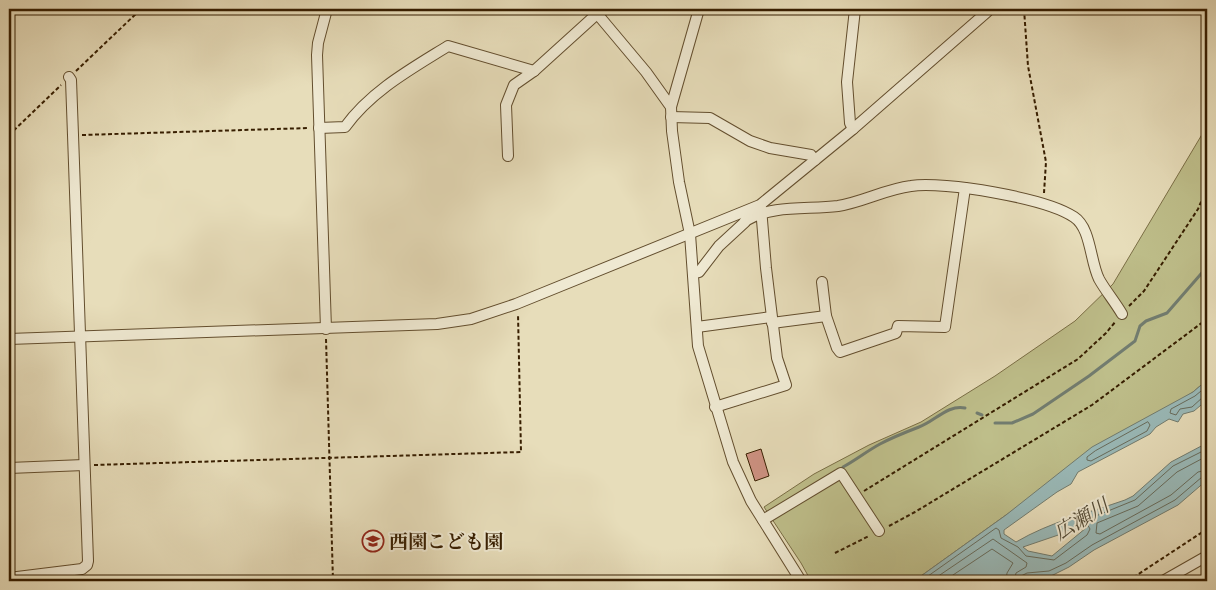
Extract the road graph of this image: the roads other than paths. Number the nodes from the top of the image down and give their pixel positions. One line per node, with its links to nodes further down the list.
1 (327, 9): 9 (street)
2 (699, 9): 8 (street)
3 (855, 9): 10 (street)
4 (988, 9): 10 (street)
5 (599, 10): 6 (street); 8 (street)
6 (534, 71): 9 (street); 11 (street)
7 (69, 78): 25 (street)
8 (671, 112): 12 (street); 17 (street)
9 (319, 128): 24 (street)
10 (853, 129): 12 (street)
11 (508, 156)
12 (815, 160): 14 (street)
13 (964, 188): 14 (street); 20 (street); 21 (street)
14 (761, 209): 15 (street); 16 (street); 22 (street)
15 (749, 210): 16 (street); 17 (street)
16 (745, 221): 18 (street)
17 (690, 234): 18 (street); 24 (street)
18 (693, 273): 23 (street)
19 (822, 282): 21 (street)
20 (1122, 314)
21 (826, 316): 22 (street)
22 (772, 320): 23 (street); 27 (street)
23 (697, 327): 27 (street)
24 (326, 329): 25 (street)
25 (79, 337): 26 (street); 28 (street)
26 (9, 339)
27 (715, 407): 30 (street)
28 (84, 465): 29 (street); 33 (street)
29 (9, 468)
30 (763, 520): 31 (street); 34 (street)
31 (879, 531)
32 (1207, 556): 35 (street)
33 (9, 578)
34 (801, 581)
35 (1163, 581)

